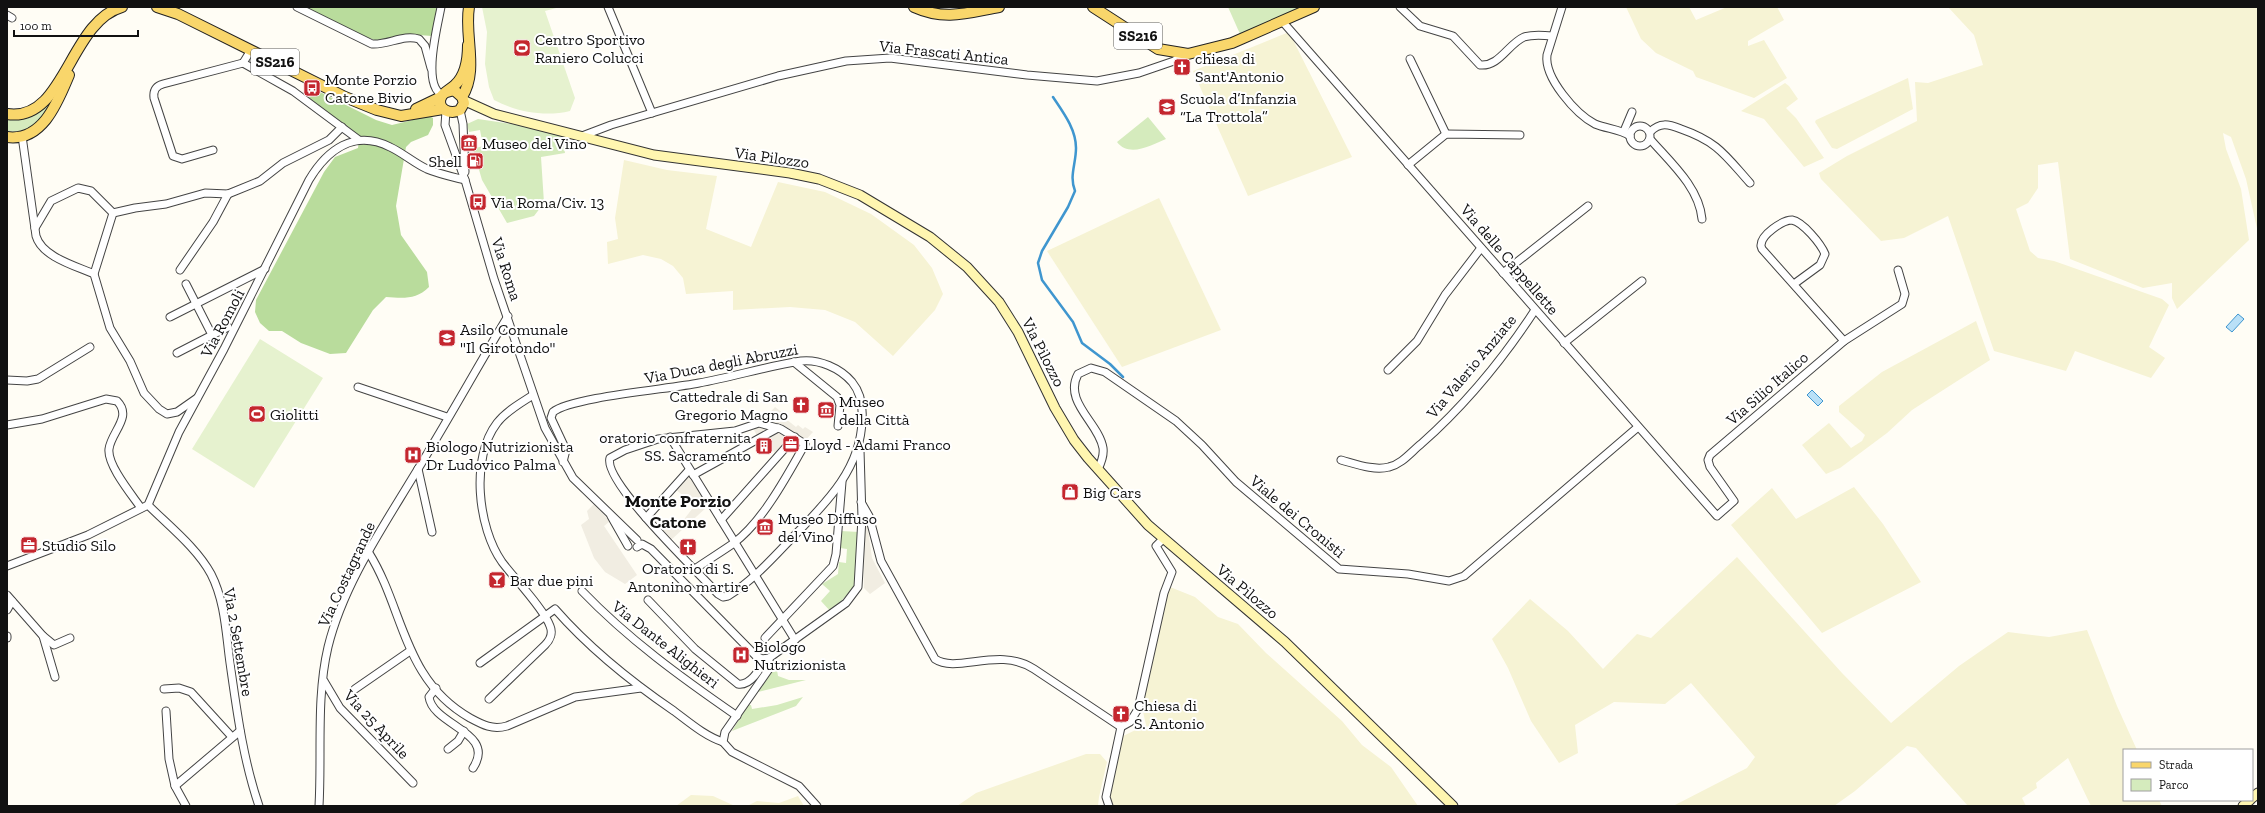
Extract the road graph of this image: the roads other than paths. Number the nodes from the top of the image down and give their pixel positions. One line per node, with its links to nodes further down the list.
1 (122, 7): 15 (main road)
2 (158, 7): 17 (main road, SS216)
3 (297, 7): 21 (street)
4 (441, 7): 21 (street)
5 (469, 7): 16 (main road)
6 (608, 7): 26 (street)
7 (914, 7): 8 (main road)
8 (999, 7)
9 (1093, 7): 18 (main road, SS216)
10 (1314, 7): 13 (main road, SS216)
11 (1400, 7): 14 (street)
12 (1562, 7): 14 (street)
13 (1282, 21): 18 (main road, SS216); 39 (street, Via delle Cappellette)
14 (1552, 36): 32 (street)
15 (82, 41): 27 (main road); 33 (main road)
16 (468, 45): 22 (main road); 23 (main road)
17 (251, 50): 20 (street); 28 (main road, SS216)
18 (1188, 54): 26 (street, Via Frascati Antica)
19 (1410, 59): 30 (street)
20 (243, 64): 29 (street); 38 (street)
21 (431, 66): 22 (street)
22 (444, 95): 23 (main road); 24 (main road); 28 (main road)
23 (462, 104): 24 (main road); 34 (main road, Via Pilozzo); 40 (street)
24 (444, 110): 28 (main road, SS216); 40 (street)
25 (1632, 112): 32 (street)
26 (652, 113): 34 (street, Via Frascati Antica)
27 (7, 114)
28 (393, 115)
29 (342, 127): 37 (street); 42 (street)
30 (1446, 134): 31 (street); 39 (street)
31 (1520, 134)
32 (1627, 134): 35 (street); 35 (street)
33 (22, 136): 36 (main road); 46 (street)
34 (582, 136): 83 (main road, Via Pilozzo)
35 (1650, 136): 41 (street); 45 (street)
36 (7, 137)
37 (359, 140): 40 (street, Via Romoli); 48 (street, Via Romoli)
38 (213, 150)
39 (1408, 165): 47 (street, Via delle Cappellette)
40 (466, 180): 58 (street, Via Roma)
41 (1750, 183)
42 (228, 194): 44 (street); 49 (street)
43 (1588, 206): 51 (street)
44 (113, 213): 46 (street); 52 (street)
45 (1702, 219)
46 (35, 228): 52 (street)
47 (1481, 248): 51 (street, Via delle Cappellette); 67 (street)
48 (265, 269): 56 (street); 71 (street, Via Romoli)
49 (180, 270)
50 (1898, 270): 62 (street)
51 (1503, 273): 57 (street, Via delle Cappellette)
52 (94, 274): 71 (street)
53 (1642, 281): 63 (street)
54 (186, 284): 56 (street)
55 (1794, 284): 55 (street); 62 (street)
56 (196, 304): 59 (street); 61 (street)
57 (1535, 310): 63 (street, Via delle Cappellette); 80 (street, Via Valerio Anziate)
58 (508, 316): 70 (street, Via Roma); 72 (street, Via Costagrande)
59 (170, 317)
60 (228, 327): 61 (street)
61 (212, 335): 65 (street)
62 (1844, 341): 89 (street, Via Silio Italico)
63 (1564, 343): 75 (street, Via delle Cappellette)
64 (90, 347): 68 (street)
65 (177, 353)
66 (794, 362): 74 (street); 79 (street, Via Duca degli Abruzzi); 81 (street, Via Duca degli Abruzzi)
67 (1388, 370)
68 (7, 380)
69 (358, 387): 72 (street)
70 (533, 395): 81 (street, Via Roma); 105 (street)
71 (198, 397): 87 (street, Via Romoli)
72 (447, 417): 82 (street, Via Costagrande)
73 (7, 425): 87 (street, Via 2 Settembre)
74 (838, 426)
75 (1638, 427): 83 (street, Viale dei Cronisti); 89 (street, Via delle Cappellette)
76 (778, 428): 77 (street); 78 (street); 84 (street)
77 (670, 437): 84 (street); 90 (street)
78 (795, 437): 91 (street); 94 (street)
79 (860, 445): 85 (street, Via Duca degli Abruzzi); 86 (street)
80 (1341, 460)
81 (563, 462): 88 (street, Via Roma)
82 (418, 469): 92 (street); 96 (street, Via Costagrande)
83 (1098, 469): 93 (main road, Via Pilozzo)
84 (691, 472): 90 (street); 91 (street)
85 (842, 482): 99 (street); 106 (street)
86 (862, 502): 110 (street); 123 (street)
87 (144, 507): 97 (street); 124 (street, Via 2 Settembre)
88 (606, 509): 95 (street, Via Roma); 95 (street, Via Roma)
89 (1717, 516)
90 (646, 518): 98 (street)
91 (721, 520): 94 (street)
92 (432, 532)
93 (1163, 539): 123 (street); 137 (main road, Via Pilozzo)
94 (735, 542): 98 (street); 99 (street)
95 (637, 543): 112 (street)
96 (369, 552): 111 (street); 115 (street, Via Costagrande)
97 (7, 566)
98 (695, 569): 99 (street)
99 (755, 576): 106 (street)
100 (582, 591): 122 (street, Via Dante Alighieri)
101 (7, 595): 103 (street)
102 (648, 600): 112 (street)
103 (12, 601): 104 (street); 107 (street)
104 (7, 610)
105 (544, 617): 113 (street); 117 (street); 120 (street)
106 (783, 620): 109 (street); 110 (street)
107 (43, 636): 108 (street); 114 (street)
108 (70, 638)
109 (765, 638)
110 (795, 640): 112 (street)
111 (410, 651): 116 (street); 119 (street)
112 (767, 659): 122 (street)
113 (480, 663)
114 (56, 677)
115 (324, 680): 130 (street, Via 25 Aprile); 134 (street, Via Costagrande)
116 (436, 688): 117 (street); 125 (street)
117 (641, 688): 127 (street)
118 (164, 689): 126 (street)
119 (355, 689)
120 (489, 699)
121 (166, 711): 131 (street)
122 (737, 716): 127 (street)
123 (1121, 727): 136 (street)
124 (240, 731): 126 (street); 133 (street, Via 2 Settembre)
125 (464, 731): 128 (street); 129 (street)
126 (232, 737): 131 (street)
127 (723, 742): 135 (street)
128 (448, 748)
129 (473, 768)
130 (413, 783)
131 (175, 786): 132 (street)
132 (186, 806)
133 (259, 806)
134 (320, 806)
135 (817, 806)
136 (1109, 806)
137 (1453, 806)

